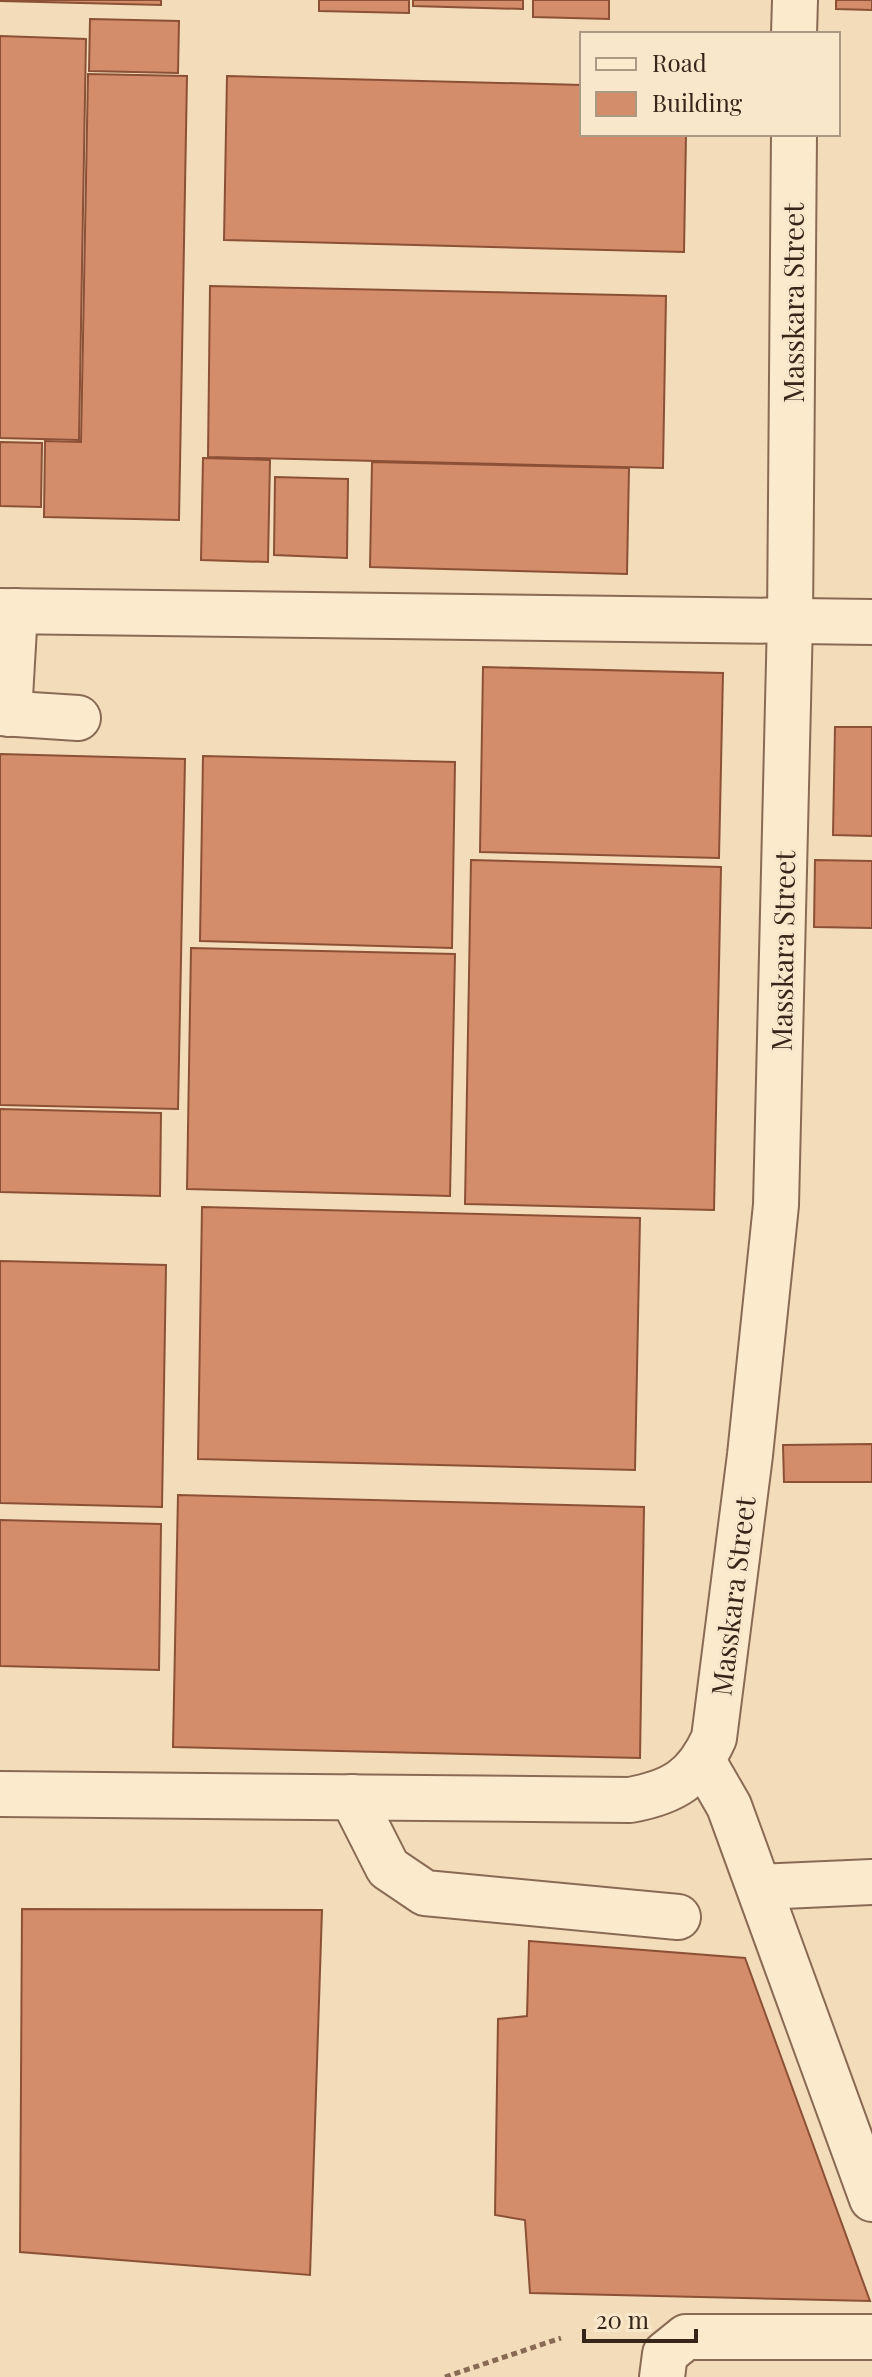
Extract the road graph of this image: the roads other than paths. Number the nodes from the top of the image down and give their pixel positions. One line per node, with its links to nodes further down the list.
1 (795, 0): 2 (street)
2 (794, 32)
3 (794, 136): 5 (street, Masskara Street)
4 (8, 611): 5 (street); 7 (street)
5 (790, 620): 6 (street); 9 (street, Masskara Street)
6 (872, 622)
7 (4, 713): 8 (street)
8 (78, 718)
9 (703, 1761): 11 (street); 13 (street)
10 (0, 1794): 11 (street)
11 (352, 1797): 14 (street)
12 (872, 1882): 13 (street)
13 (759, 1887): 15 (street)
14 (678, 1917)
15 (872, 2199)
16 (872, 2337): 17 (street)
17 (662, 2377)

